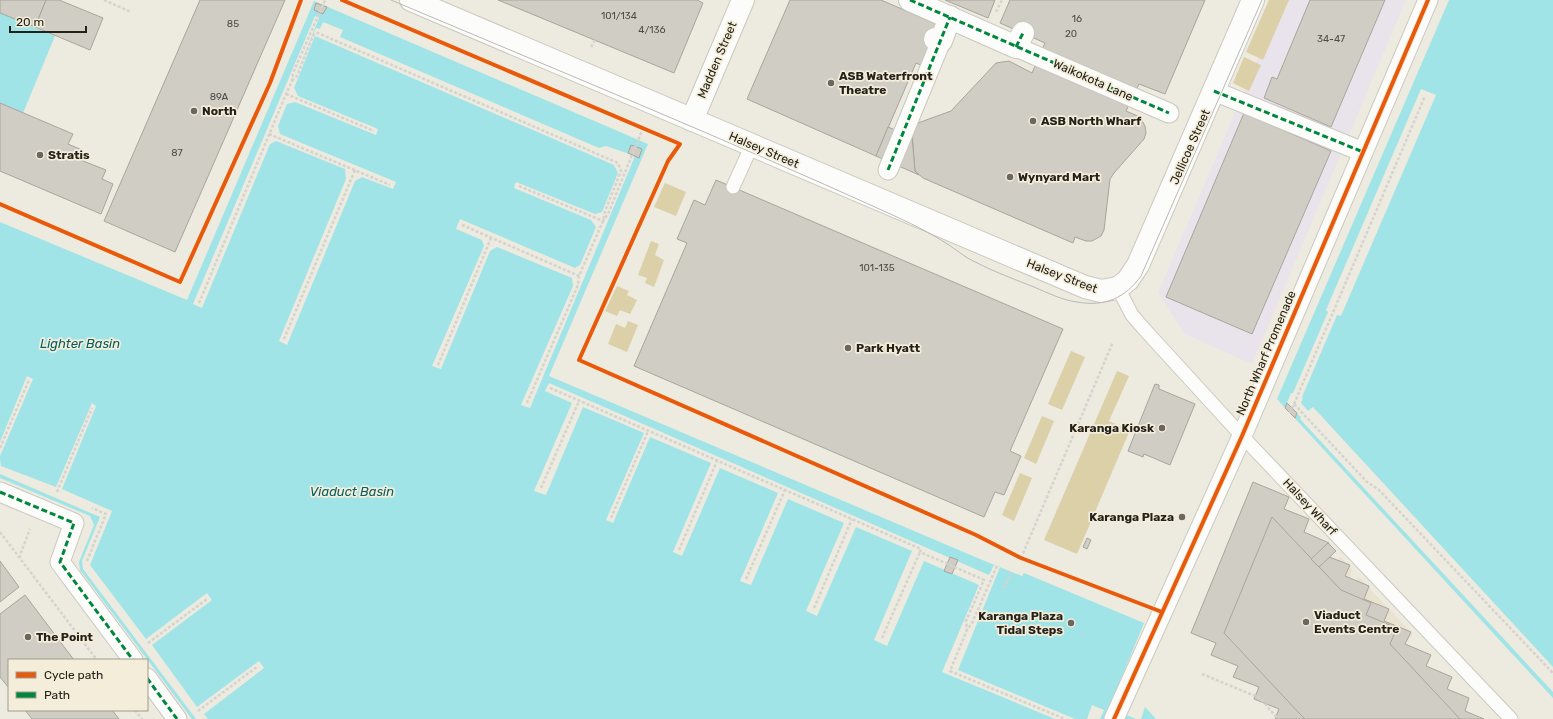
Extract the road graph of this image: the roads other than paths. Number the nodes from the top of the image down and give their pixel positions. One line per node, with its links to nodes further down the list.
1 (411, 0): 11 (main road, Halsey Street)
2 (743, 0): 11 (main road, Madden Street)
3 (910, 0): 6 (main road, Waikokota Lane)
4 (1253, 0): 9 (main road, Jellicoe Street)
5 (1428, 0): 13 (street, North Wharf Promenade)
6 (950, 17): 7 (main road); 8 (main road, Waikokota Lane)
7 (938, 40): 14 (street)
8 (1020, 40): 10 (street, Waikokota Lane)
9 (1214, 91): 13 (street); 16 (main road, Jellicoe Street)
10 (1170, 113)
11 (692, 120): 12 (main road, Halsey Street)
12 (752, 145): 15 (lane); 16 (main road, Halsey Street)
13 (1363, 152): 17 (street, North Wharf Promenade)
14 (888, 170)
15 (733, 187)
16 (1118, 288): 17 (lane, Halsey Wharf)
17 (1242, 436): 21 (street, North Wharf Promenade); 23 (lane, Halsey Wharf)
18 (0, 492): 19 (street)
19 (132, 659)
20 (148, 679): 22 (street)
21 (1116, 715)
22 (177, 719)
23 (1511, 719)

